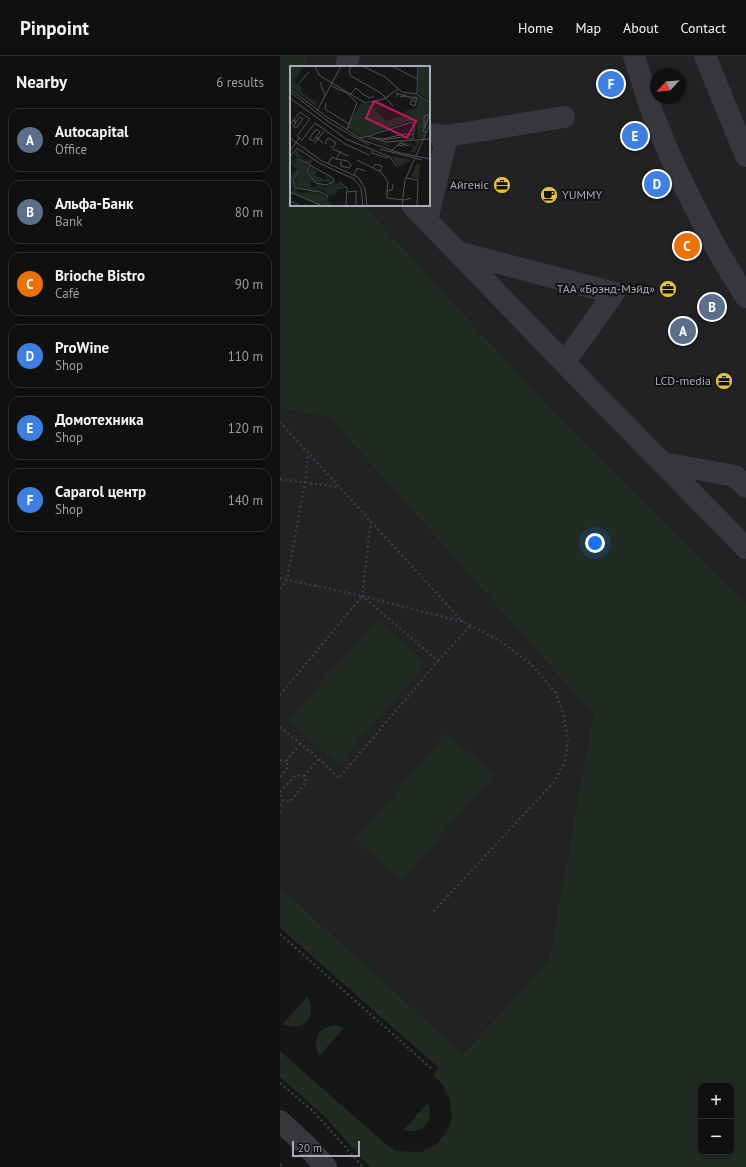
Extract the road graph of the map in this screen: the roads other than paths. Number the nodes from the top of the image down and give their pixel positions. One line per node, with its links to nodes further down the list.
1 (349, 56): 4 (street)
2 (634, 56): 11 (street)
3 (705, 56): 7 (street)
4 (346, 66)
5 (564, 117): 6 (street)
6 (438, 135): 8 (street)
7 (746, 156)
8 (430, 170)
9 (420, 213): 10 (street)
10 (457, 252): 12 (street); 12 (street)
11 (746, 297)
12 (565, 362): 13 (street)
13 (663, 463): 14 (street); 15 (street)
14 (746, 487)
15 (746, 548)
16 (280, 1122): 17 (street)
17 (326, 1167)

